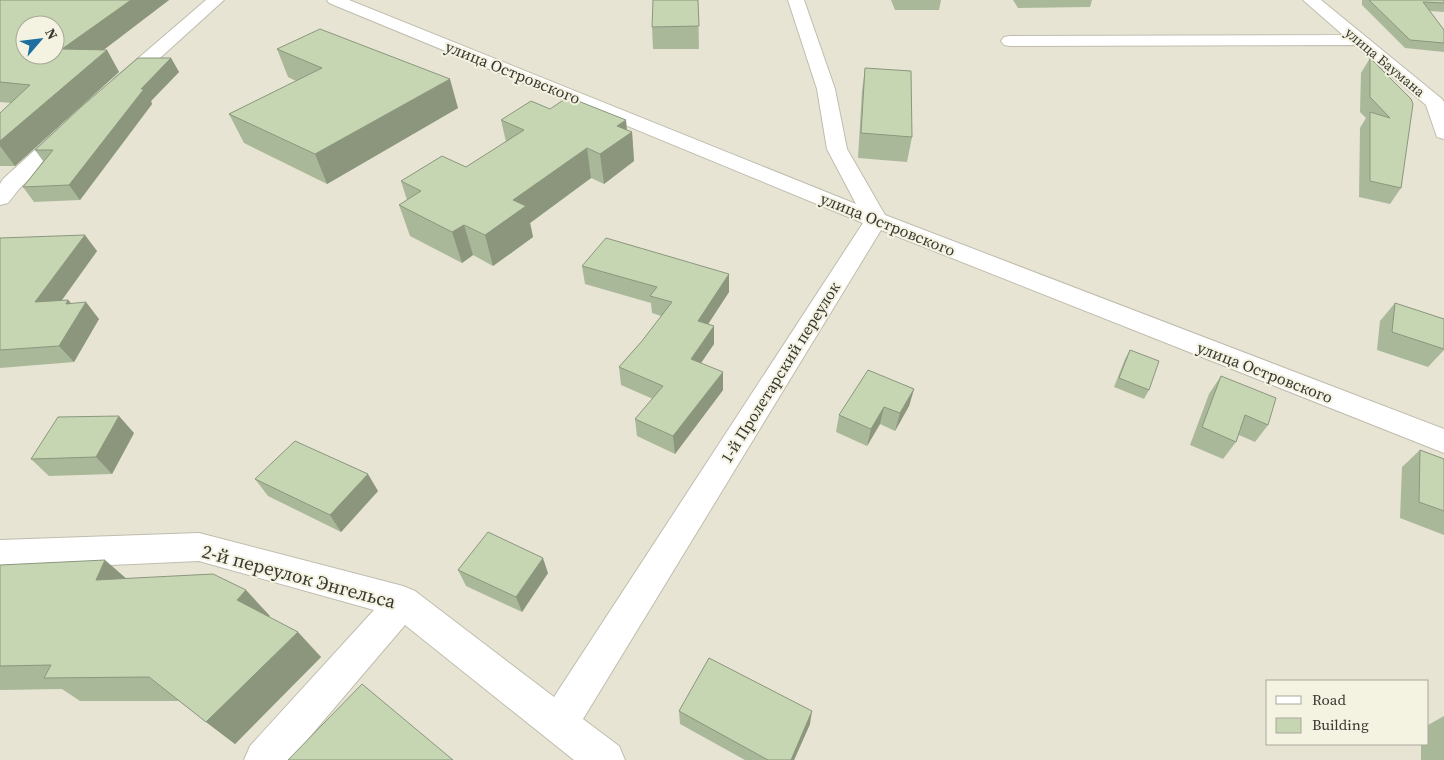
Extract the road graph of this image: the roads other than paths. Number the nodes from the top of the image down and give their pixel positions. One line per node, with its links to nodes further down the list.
1 (216, 0): 7 (street)
2 (335, 0): 12 (street, улица Островского)
3 (796, 0): 12 (street)
4 (1311, 0): 5 (street, улица Баумана)
5 (1358, 40): 6 (street); 8 (street, улица Баумана)
6 (1010, 41)
7 (104, 97)
8 (1439, 104): 10 (street, улица Баумана)
9 (82, 116): 11 (street)
10 (1444, 133)
11 (0, 198)
12 (876, 220): 13 (street, улица Островского); 16 (street, 1-й Пролетарский переулок)
13 (1444, 441)
14 (0, 555): 15 (street, 2-й переулок Энгельса)
15 (403, 602): 16 (street, 2-й переулок Энгельса); 17 (street)
16 (559, 724): 18 (street, 2-й переулок Энгельса)
17 (264, 760)
18 (605, 760)

